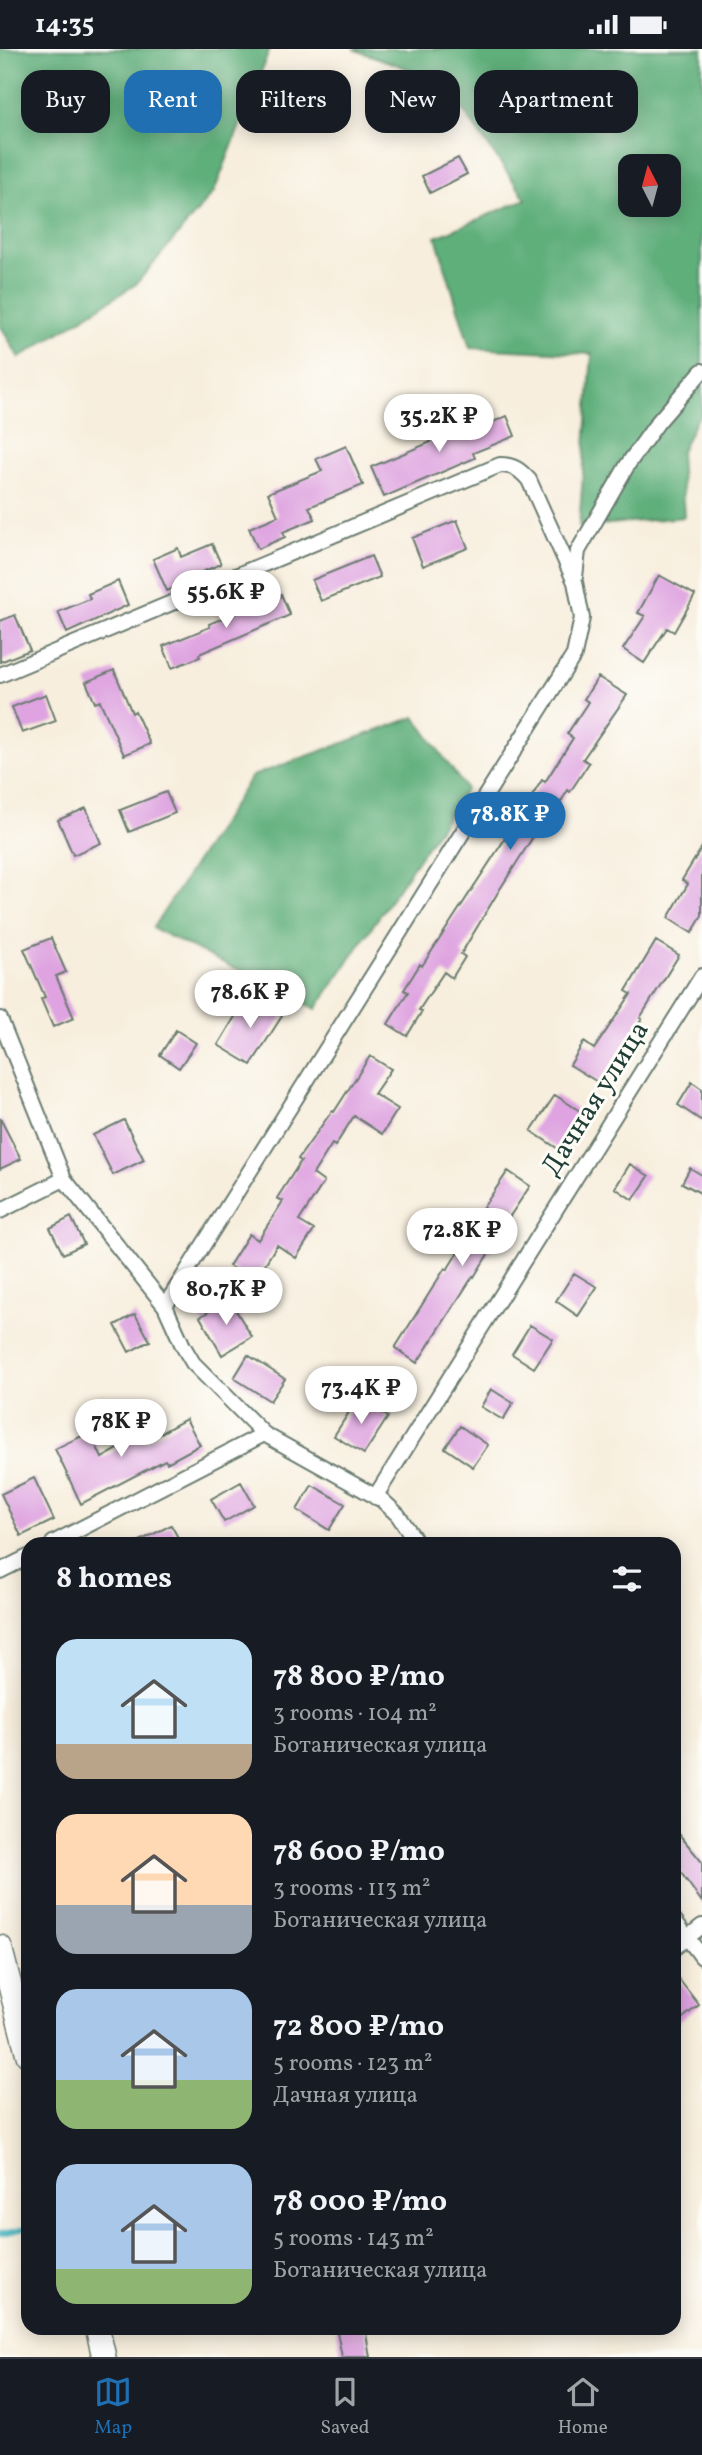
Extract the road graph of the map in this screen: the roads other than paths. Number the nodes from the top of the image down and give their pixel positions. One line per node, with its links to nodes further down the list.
1 (702, 370): 2 (street)
2 (575, 582): 3 (street); 8 (street)
3 (0, 675)
4 (702, 976): 10 (street, Дачная улица)
5 (0, 1019): 6 (street)
6 (64, 1179): 7 (street); 8 (street)
7 (0, 1211)
8 (165, 1306): 9 (street)
9 (264, 1434): 10 (street); 11 (street)
10 (374, 1497): 12 (street)
11 (65, 1537)
12 (413, 1537)
13 (21, 1560): 14 (street)
14 (0, 1571)
15 (702, 1926): 17 (street)
16 (681, 1930): 17 (street)
17 (687, 1938): 18 (street); 20 (street)
18 (681, 1943)
19 (0, 1947): 21 (main road)
20 (702, 1957)
21 (21, 2007)
22 (99, 2335): 23 (main road)
23 (104, 2357)

